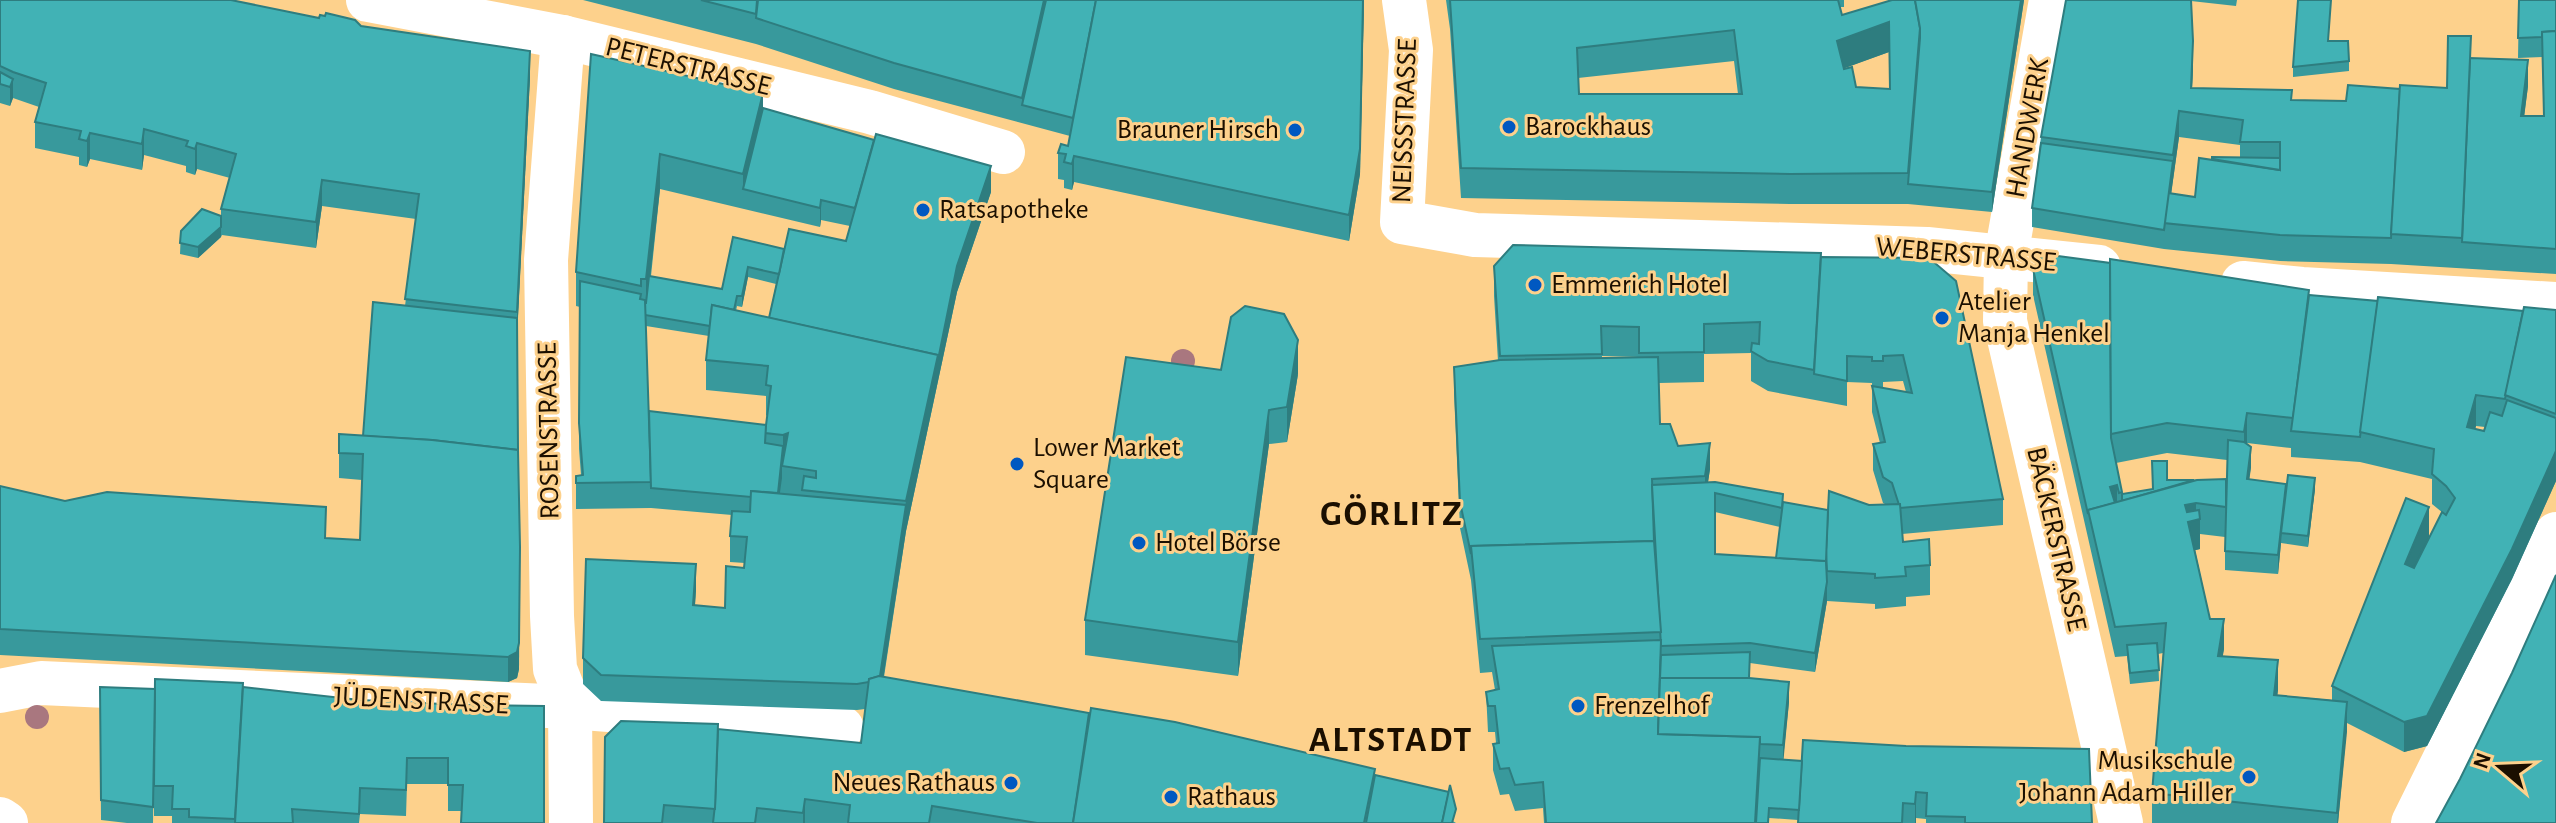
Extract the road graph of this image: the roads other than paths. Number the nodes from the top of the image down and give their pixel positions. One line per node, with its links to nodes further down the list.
1 (368, 0): 4 (street, PETERSTRASSE)
2 (1404, 0): 6 (street, NEISSSTRASSE)
3 (2051, 0): 7 (street, HANDWERK)
4 (563, 37): 5 (street, PETERSTRASSE); 13 (street, ROSENSTRASSE)
5 (1003, 152)
6 (1422, 226): 7 (street, WEBERSTRASSE)
7 (2006, 256): 8 (street, WEBERSTRASSE); 16 (street, BÄCKERSTRASSE)
8 (2130, 270)
9 (2208, 279): 10 (street)
10 (2556, 304)
11 (2556, 534): 19 (street)
12 (0, 691): 13 (street, JÜDENSTRASSE)
13 (570, 707): 14 (street, JÜDENSTRASSE); 18 (street, ROSENSTRASSE)
14 (842, 728)
15 (0, 819): 17 (street)
16 (2121, 822)
17 (6, 823)
18 (571, 823)
19 (2413, 823)

